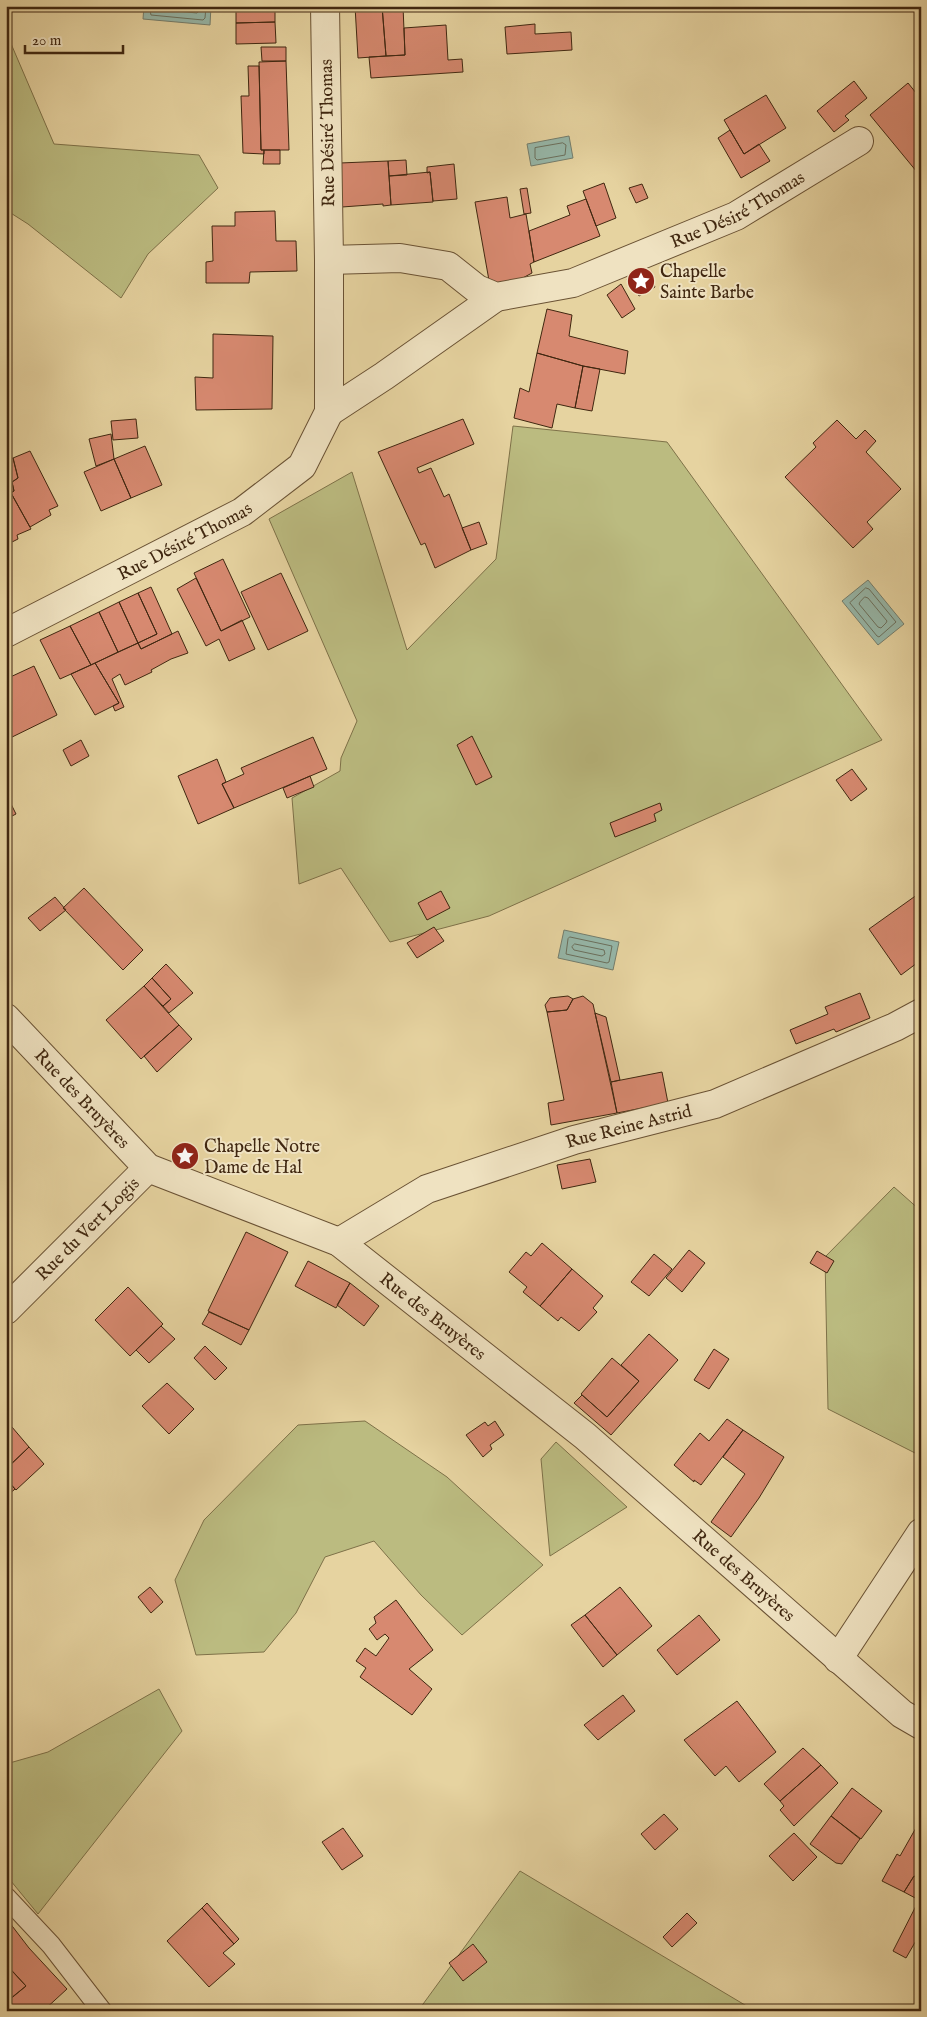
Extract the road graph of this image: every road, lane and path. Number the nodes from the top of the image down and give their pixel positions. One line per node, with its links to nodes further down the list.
1 (325, 6): 3 (street, Rue Désiré Thomas)
2 (859, 141): 4 (street, Rue Désiré Thomas)
3 (329, 260): 4 (street); 5 (street, Rue Désiré Thomas)
4 (496, 298): 5 (street, Rue Désiré Thomas)
5 (329, 412): 6 (street, Rue Désiré Thomas)
6 (6, 632)
7 (921, 1013): 10 (street, Rue Reine Astrid)
8 (6, 1018): 9 (street, Rue des Bruyères)
9 (148, 1168): 10 (street, Rue des Bruyères); 11 (street, Rue du Vert Logis)
10 (339, 1242): 13 (street, Rue des Bruyères)
11 (6, 1310)
12 (921, 1533): 13 (street)
13 (838, 1659): 14 (street, Rue des Bruyères)
14 (921, 1725)
15 (6, 1897): 16 (lane)
16 (102, 2011)

